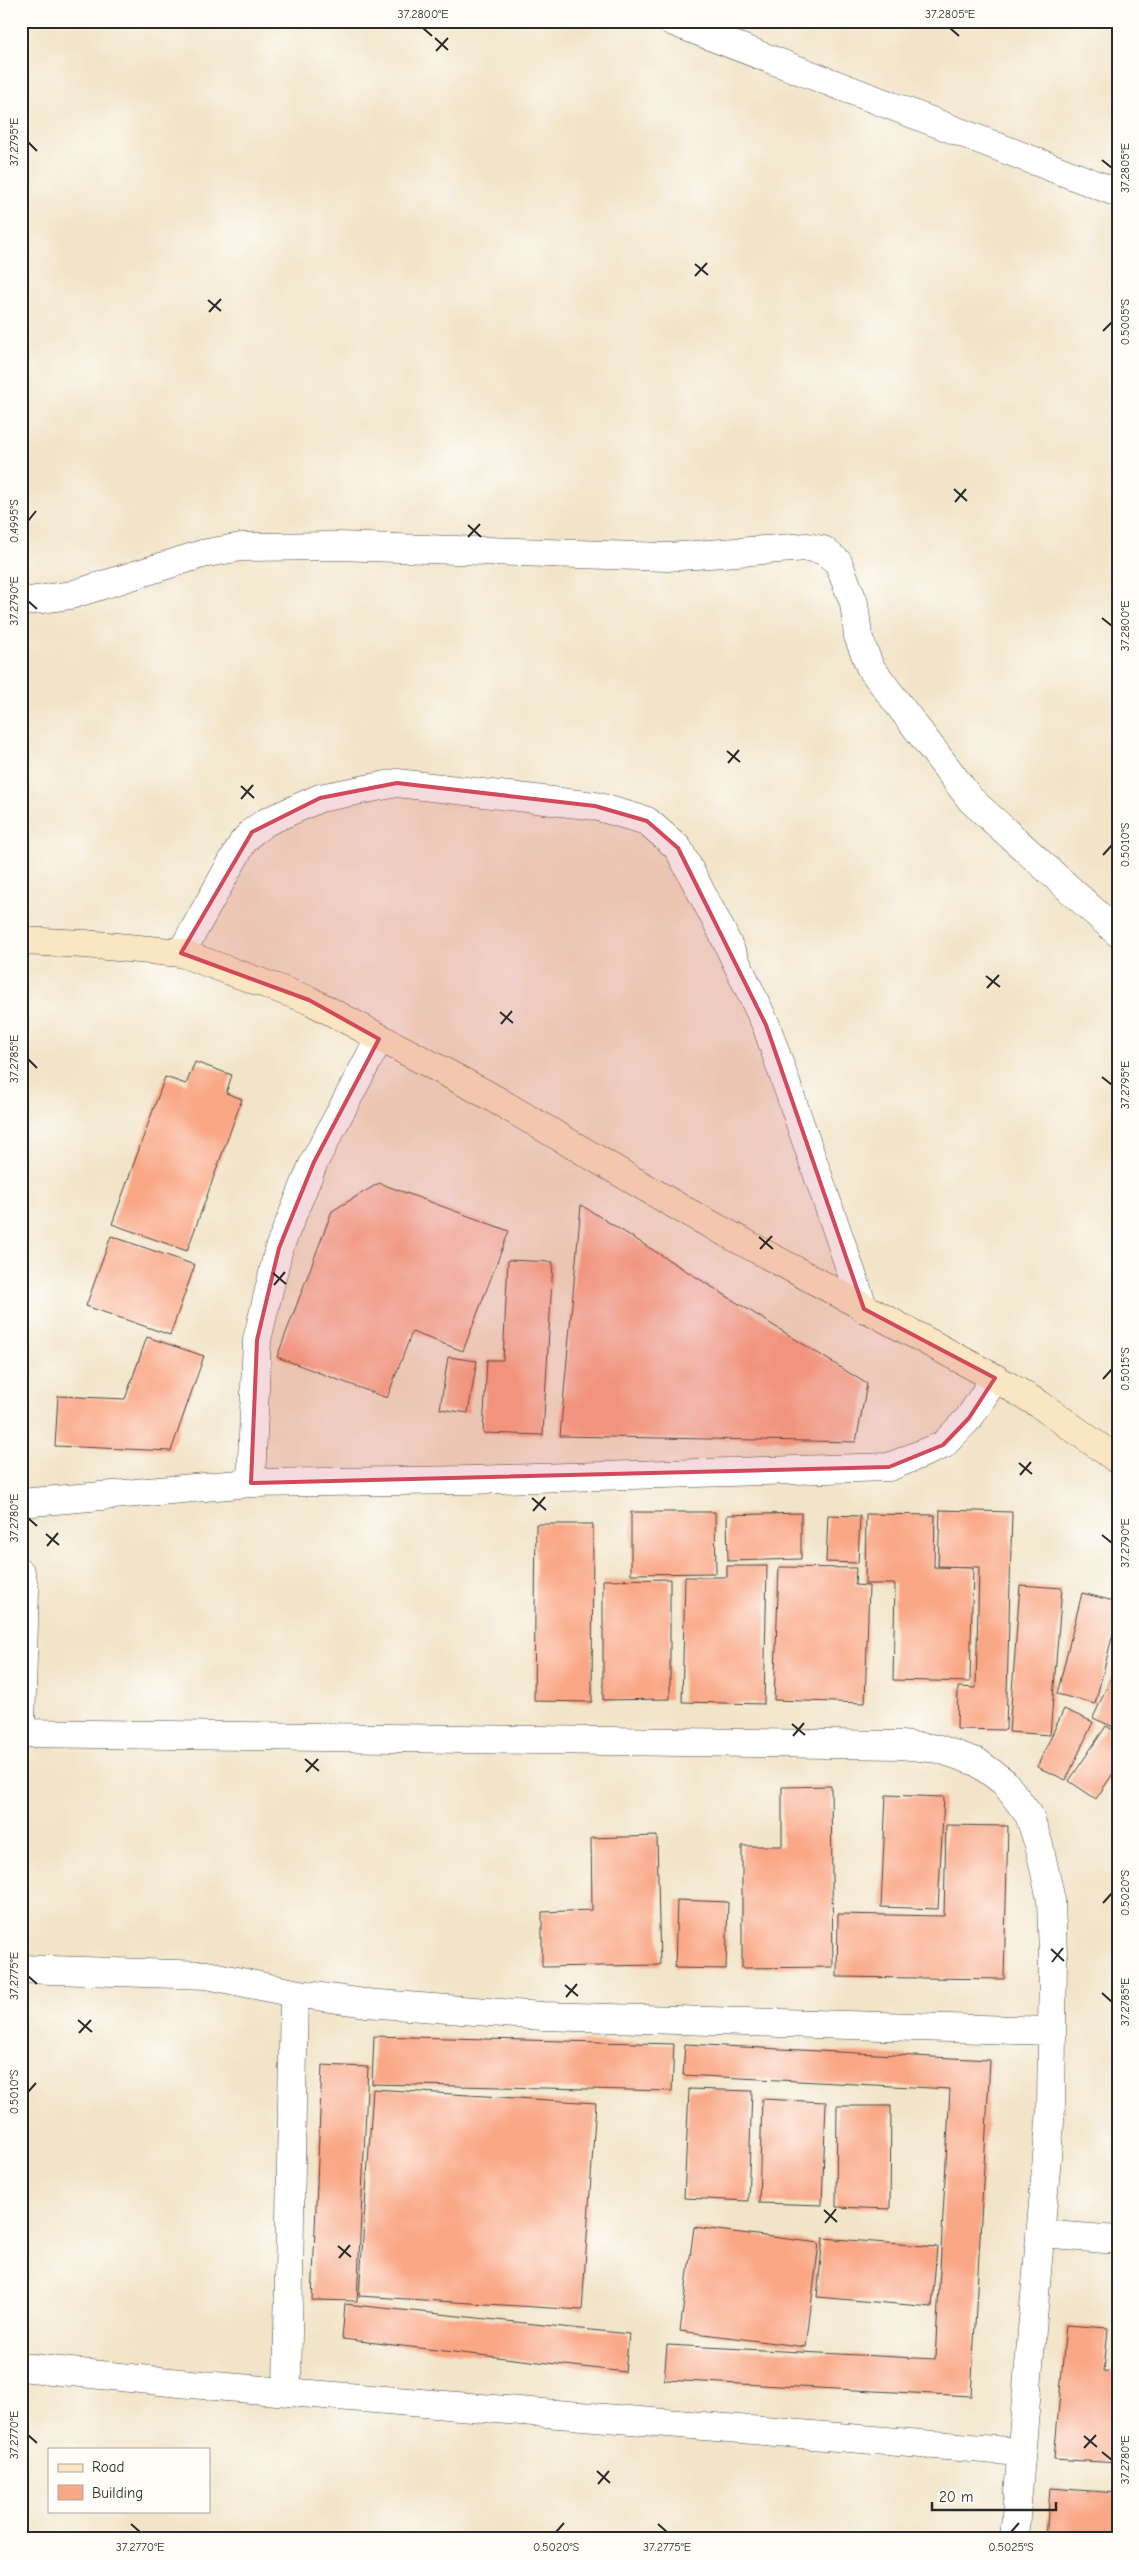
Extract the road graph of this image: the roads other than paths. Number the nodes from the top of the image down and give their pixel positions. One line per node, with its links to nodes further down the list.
1 (671, 21): 2 (street)
2 (1118, 193)
3 (21, 602): 4 (street)
4 (1118, 933)
5 (21, 942): 6 (main road)
6 (181, 953): 7 (main road); 8 (street)
7 (380, 1039): 8 (main road); 11 (street)
8 (864, 1309): 9 (main road)
9 (995, 1378): 10 (main road); 11 (street)
10 (1118, 1460)
11 (251, 1483): 12 (street)
12 (21, 1502)
13 (21, 1573): 14 (street)
14 (21, 1723)
15 (21, 1733): 18 (street)
16 (21, 1969): 17 (street)
17 (294, 1993): 18 (street); 22 (street)
18 (1052, 2031): 19 (street)
19 (1040, 2234): 20 (street); 23 (street)
20 (1118, 2240)
21 (21, 2367): 22 (street)
22 (287, 2390): 23 (street)
23 (1020, 2452): 24 (street)
24 (1014, 2539)

